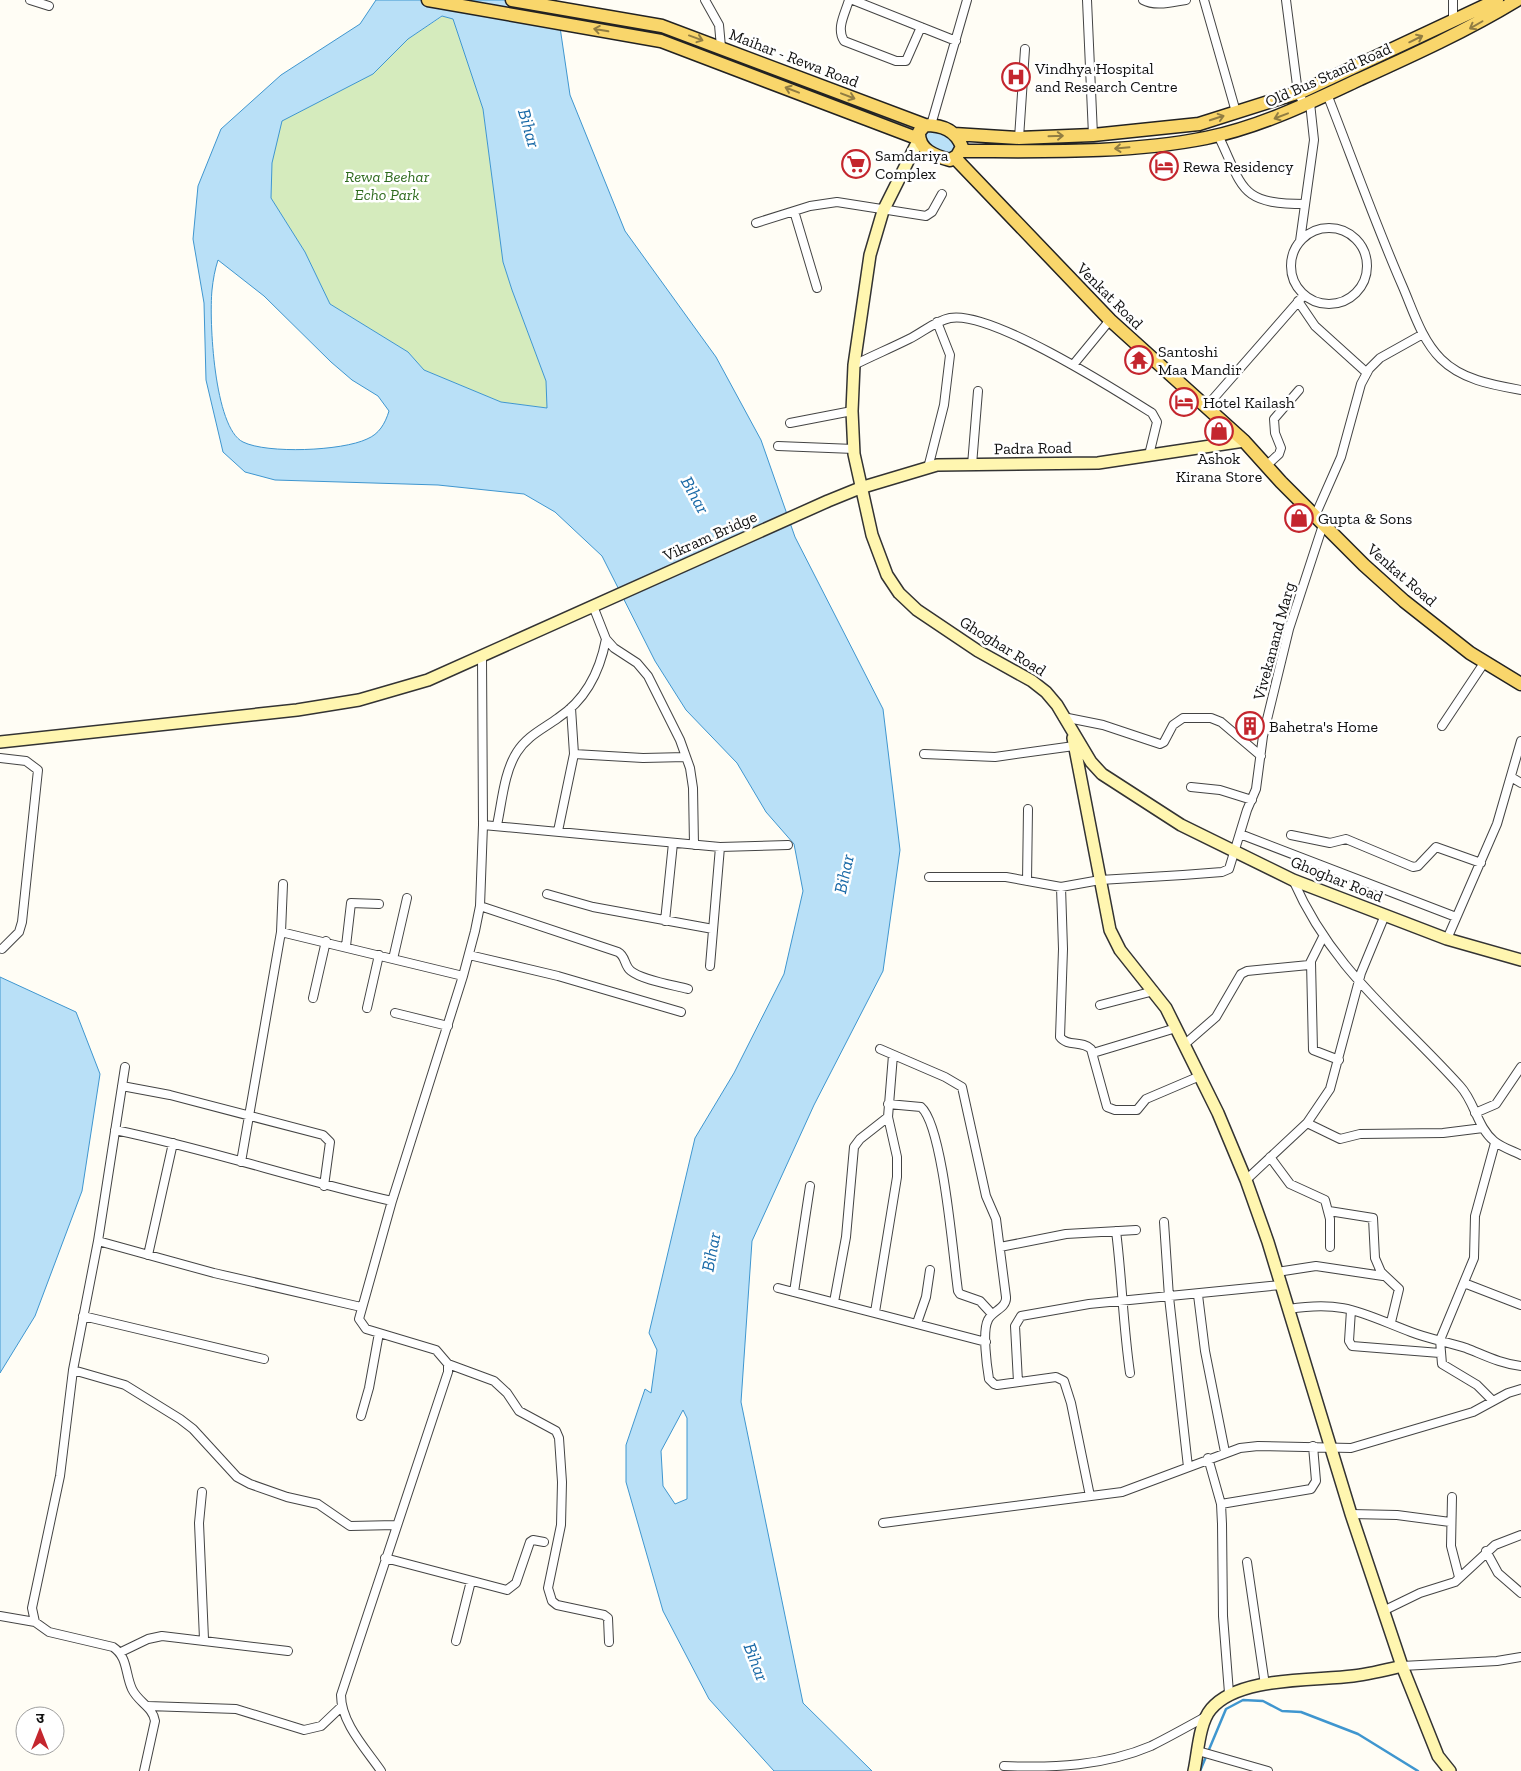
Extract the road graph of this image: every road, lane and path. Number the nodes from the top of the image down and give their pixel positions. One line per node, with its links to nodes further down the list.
1 (30, 0): 15 (street)
2 (428, 0): 30 (main road, Maihar - Rewa Road, one-way to 2)
3 (512, 0): 19 (main road, Maihar - Rewa Road, one-way to 19)
4 (705, 0): 19 (street)
5 (851, 0): 17 (street); 17 (street)
6 (967, 0): 18 (street)
7 (1086, 0): 27 (street)
8 (1144, 0): 9 (street)
9 (1186, 0)
10 (1204, 0): 24 (street)
11 (1286, 0): 21 (street)
12 (1453, 0): 16 (street)
13 (1497, 0): 16 (main road, Old Bus Stand Road)
14 (1517, 0): 22 (main road, Old Bus Stand Road, one-way to 22)
15 (49, 6)
16 (1453, 20): 21 (main road, Old Bus Stand Road, one-way to 16)
17 (921, 27): 18 (street)
18 (956, 40): 25 (street)
19 (721, 47): 25 (main road, Maihar - Rewa Road, one-way to 25)
20 (1025, 49): 29 (street)
21 (1298, 93): 23 (street); 24 (main road, Old Bus Stand Road)
22 (1327, 94): 23 (main road, Old Bus Stand Road); 42 (street)
23 (1308, 104): 28 (main road, Old Bus Stand Road, one-way to 28); 33 (street)
24 (1236, 112): 27 (main road, Old Bus Stand Road, one-way to 24)
25 (928, 125): 26 (main road); 30 (main road)
26 (954, 134): 29 (main road, Old Bus Stand Road); 31 (main road, Venkat Road)
27 (1093, 135): 29 (main road, Old Bus Stand Road, one-way to 27)
28 (1218, 135): 31 (main road, Old Bus Stand Road, one-way to 31); 33 (street)
29 (1019, 138)
30 (919, 139): 31 (main road); 35 (street, Ghoghar Road)
31 (957, 154): 40 (main road, Venkat Road)
32 (942, 194): 35 (street)
33 (1305, 204): 37 (street)
34 (794, 211): 35 (street); 36 (street); 38 (street)
35 (883, 211): 43 (street, Ghoghar Road)
36 (756, 223)
37 (1300, 241): 39 (street); 39 (street)
38 (817, 288)
39 (1301, 298): 45 (street); 49 (street)
40 (1110, 320): 44 (street); 49 (main road, Venkat Road)
41 (937, 322): 43 (street); 44 (street); 58 (street)
42 (1423, 334): 45 (street); 47 (street)
43 (854, 365): 50 (street, Ghoghar Road)
44 (1072, 365): 55 (street)
45 (1367, 373): 61 (street, Vivekanand Marg)
46 (1299, 390): 57 (street)
47 (1521, 390)
48 (978, 391): 56 (street)
49 (1206, 407): 52 (main road, Venkat Road)
50 (852, 411): 51 (street); 54 (street, Ghoghar Road)
51 (790, 423)
52 (1244, 441): 55 (street, Padra Road); 57 (main road, Venkat Road)
53 (778, 446): 54 (street)
54 (854, 449): 59 (street, Ghoghar Road)
55 (1149, 455): 56 (street, Padra Road)
56 (972, 465): 58 (street, Padra Road)
57 (1266, 466): 61 (main road, Venkat Road)
58 (928, 468): 59 (street, Padra Road)
59 (860, 488): 60 (street, Padra Road); 68 (street, Ghoghar Road)
60 (828, 501): 62 (street, Vikram Bridge)
61 (1319, 520): 65 (main road, Venkat Road); 76 (street, Vivekanand Marg)
62 (594, 606): 63 (street); 64 (street, Vikram Bridge)
63 (606, 639): 67 (street); 77 (street)
64 (482, 657): 72 (street, Vikram Bridge); 84 (street)
65 (1484, 663): 66 (main road, Venkat Road); 69 (street)
66 (1521, 684)
67 (571, 708): 74 (street); 85 (street)
68 (1063, 717): 70 (street, Ghoghar Road); 76 (street)
69 (1442, 726)
70 (1072, 732): 73 (street); 93 (street, Ghoghar Road)
71 (1521, 741): 79 (street)
72 (0, 742)
73 (1074, 746): 75 (street); 96 (street)
74 (574, 754): 77 (street); 86 (street)
75 (924, 754)
76 (1261, 756): 82 (street, Vivekanand Marg)
77 (686, 757): 90 (street)
78 (0, 758): 114 (street)
79 (1511, 777): 80 (street); 94 (street)
80 (1521, 783)
81 (1191, 787): 82 (street)
82 (1252, 800): 87 (street, Vivekanand Marg)
83 (1028, 809): 98 (street)
84 (483, 825): 85 (street); 104 (street)
85 (497, 825): 86 (street)
86 (558, 831): 89 (street)
87 (1240, 834): 93 (street, Vivekanand Marg); 106 (street)
88 (1291, 835): 94 (street)
89 (672, 843): 90 (street); 107 (street)
90 (694, 845): 92 (street)
91 (788, 845): 92 (street)
92 (720, 847): 108 (street)
93 (1234, 853): 96 (street, Vivekanand Marg); 97 (street, Ghoghar Road)
94 (1481, 863): 106 (street)
95 (929, 877): 98 (street)
96 (1100, 880): 100 (street, Vivekanand Marg); 124 (street)
97 (1293, 880): 105 (street, Ghoghar Road); 110 (street)
98 (1027, 881): 100 (street)
99 (283, 884): 109 (street)
100 (1060, 887): 134 (street)
101 (547, 894): 107 (street)
102 (407, 898): 117 (street)
103 (379, 904): 113 (street)
104 (480, 906): 116 (street); 123 (street)
105 (1385, 915): 111 (street, Ghoghar Road); 122 (street)
106 (1456, 917): 111 (street)
107 (665, 921): 108 (street)
108 (713, 929): 120 (street)
109 (281, 932): 112 (street); 143 (street)
110 (1323, 937): 119 (street); 122 (street)
111 (1446, 939): 118 (street, Ghoghar Road)
112 (326, 941): 113 (street); 125 (street)
113 (346, 946): 115 (street)
114 (2, 949)
115 (380, 955): 117 (street); 127 (street)
116 (469, 955): 121 (street); 128 (street)
117 (393, 958): 121 (street)
118 (1521, 960)
119 (1311, 962): 132 (street); 136 (street)
120 (710, 966)
121 (463, 976): 130 (street)
122 (1358, 984): 136 (street); 142 (street)
123 (688, 989)
124 (1154, 991): 126 (street); 131 (street)
125 (313, 998)
126 (1100, 1005)
127 (368, 1008)
128 (681, 1012)
129 (394, 1013): 130 (street)
130 (448, 1026): 156 (street)
131 (1176, 1028): 132 (street); 134 (street)
132 (1185, 1044): 139 (street)
133 (880, 1050): 135 (street)
134 (1093, 1053): 139 (street)
135 (893, 1055): 141 (street); 162 (street)
136 (1339, 1060): 145 (street)
137 (125, 1066): 140 (street)
138 (1521, 1067): 142 (street)
139 (1200, 1076): 153 (street)
140 (122, 1086): 143 (street); 147 (street)
141 (888, 1104): 144 (street); 181 (street)
142 (1475, 1113): 146 (street)
143 (250, 1115): 152 (street); 154 (street)
144 (888, 1116): 175 (street); 180 (street)
145 (1307, 1123): 146 (street); 151 (street)
146 (1483, 1128): 149 (street)
147 (114, 1130): 148 (street); 161 (street)
148 (173, 1143): 152 (street); 164 (street)
149 (1495, 1143): 150 (street); 168 (street)
150 (1521, 1155)
151 (1270, 1157): 153 (street); 157 (street)
152 (241, 1162): 154 (street)
153 (1246, 1180): 166 (street)
154 (324, 1186): 156 (street)
155 (810, 1186): 171 (street)
156 (392, 1201): 177 (street)
157 (1329, 1211): 163 (street); 167 (street)
158 (1164, 1222): 173 (street)
159 (1136, 1230): 160 (street)
160 (1116, 1231): 162 (street); 174 (street)
161 (98, 1241): 164 (street); 182 (street)
162 (1000, 1247): 181 (street)
163 (1330, 1247)
164 (148, 1255): 177 (street)
165 (930, 1270): 184 (street)
166 (1277, 1272): 167 (street); 169 (street)
167 (1383, 1276): 183 (street)
168 (1464, 1283): 176 (street); 186 (street)
169 (1281, 1285): 172 (street); 178 (street)
170 (778, 1288): 171 (street)
171 (794, 1292): 175 (street)
172 (1198, 1295): 173 (street); 200 (street)
173 (1169, 1297): 174 (street); 202 (street)
174 (1123, 1301): 193 (street); 194 (street)
175 (834, 1302): 180 (street)
176 (1521, 1305)
177 (361, 1307): 185 (street)
178 (1289, 1309): 179 (street); 199 (street)
179 (1351, 1310): 183 (street); 188 (street)
180 (875, 1312): 184 (street)
181 (992, 1314): 187 (street)
182 (83, 1316): 189 (street); 192 (street)
183 (1391, 1322): 186 (street)
184 (917, 1323): 187 (street)
185 (379, 1333): 190 (street); 197 (street)
186 (1440, 1340): 188 (street); 191 (street)
187 (986, 1342): 194 (street)
188 (1440, 1353): 196 (street)
189 (264, 1359)
190 (448, 1364): 210 (street); 224 (street)
191 (1521, 1366)
192 (73, 1370): 210 (street); 221 (street)
193 (1130, 1373)
194 (1018, 1382): 204 (street)
195 (1521, 1389): 196 (street)
196 (1493, 1401): 199 (street)
197 (361, 1416)
198 (1313, 1446): 199 (street); 200 (street); 206 (street)
199 (1330, 1446): 207 (street)
200 (1225, 1452): 201 (street)
201 (1208, 1458): 202 (street); 206 (street)
202 (1188, 1467): 204 (street)
203 (202, 1492): 222 (street)
204 (1090, 1496): 209 (street)
205 (1452, 1497): 208 (street)
206 (1221, 1504): 230 (street)
207 (1351, 1514): 208 (street); 219 (street)
208 (1450, 1522): 216 (street)
209 (883, 1523)
210 (396, 1524): 214 (street)
211 (1521, 1535): 213 (street)
212 (544, 1542): 217 (street)
213 (1486, 1551): 216 (street); 218 (street)
214 (385, 1558): 217 (street); 232 (street)
215 (1248, 1562): 229 (street)
216 (1459, 1577): 219 (street)
217 (471, 1582): 223 (street)
218 (1521, 1593)
219 (1383, 1611): 228 (street)
220 (0, 1616): 221 (street)
221 (35, 1622): 226 (street)
222 (204, 1640): 225 (street); 226 (street)
223 (456, 1640)
224 (609, 1642)
225 (288, 1651)
226 (121, 1652): 231 (street)
227 (1521, 1657): 228 (street)
228 (1402, 1666): 229 (street); 237 (street)
229 (1265, 1685): 230 (street)
230 (1229, 1693): 233 (street)
231 (148, 1706): 232 (street); 238 (street)
232 (341, 1707): 239 (street)
233 (1205, 1718): 234 (street); 236 (street)
234 (1198, 1751): 240 (street); 241 (street)
235 (1004, 1766): 236 (street)
236 (1059, 1769)
237 (1446, 1769)
238 (144, 1771)
239 (381, 1771)
240 (1194, 1771)
241 (1268, 1771)

